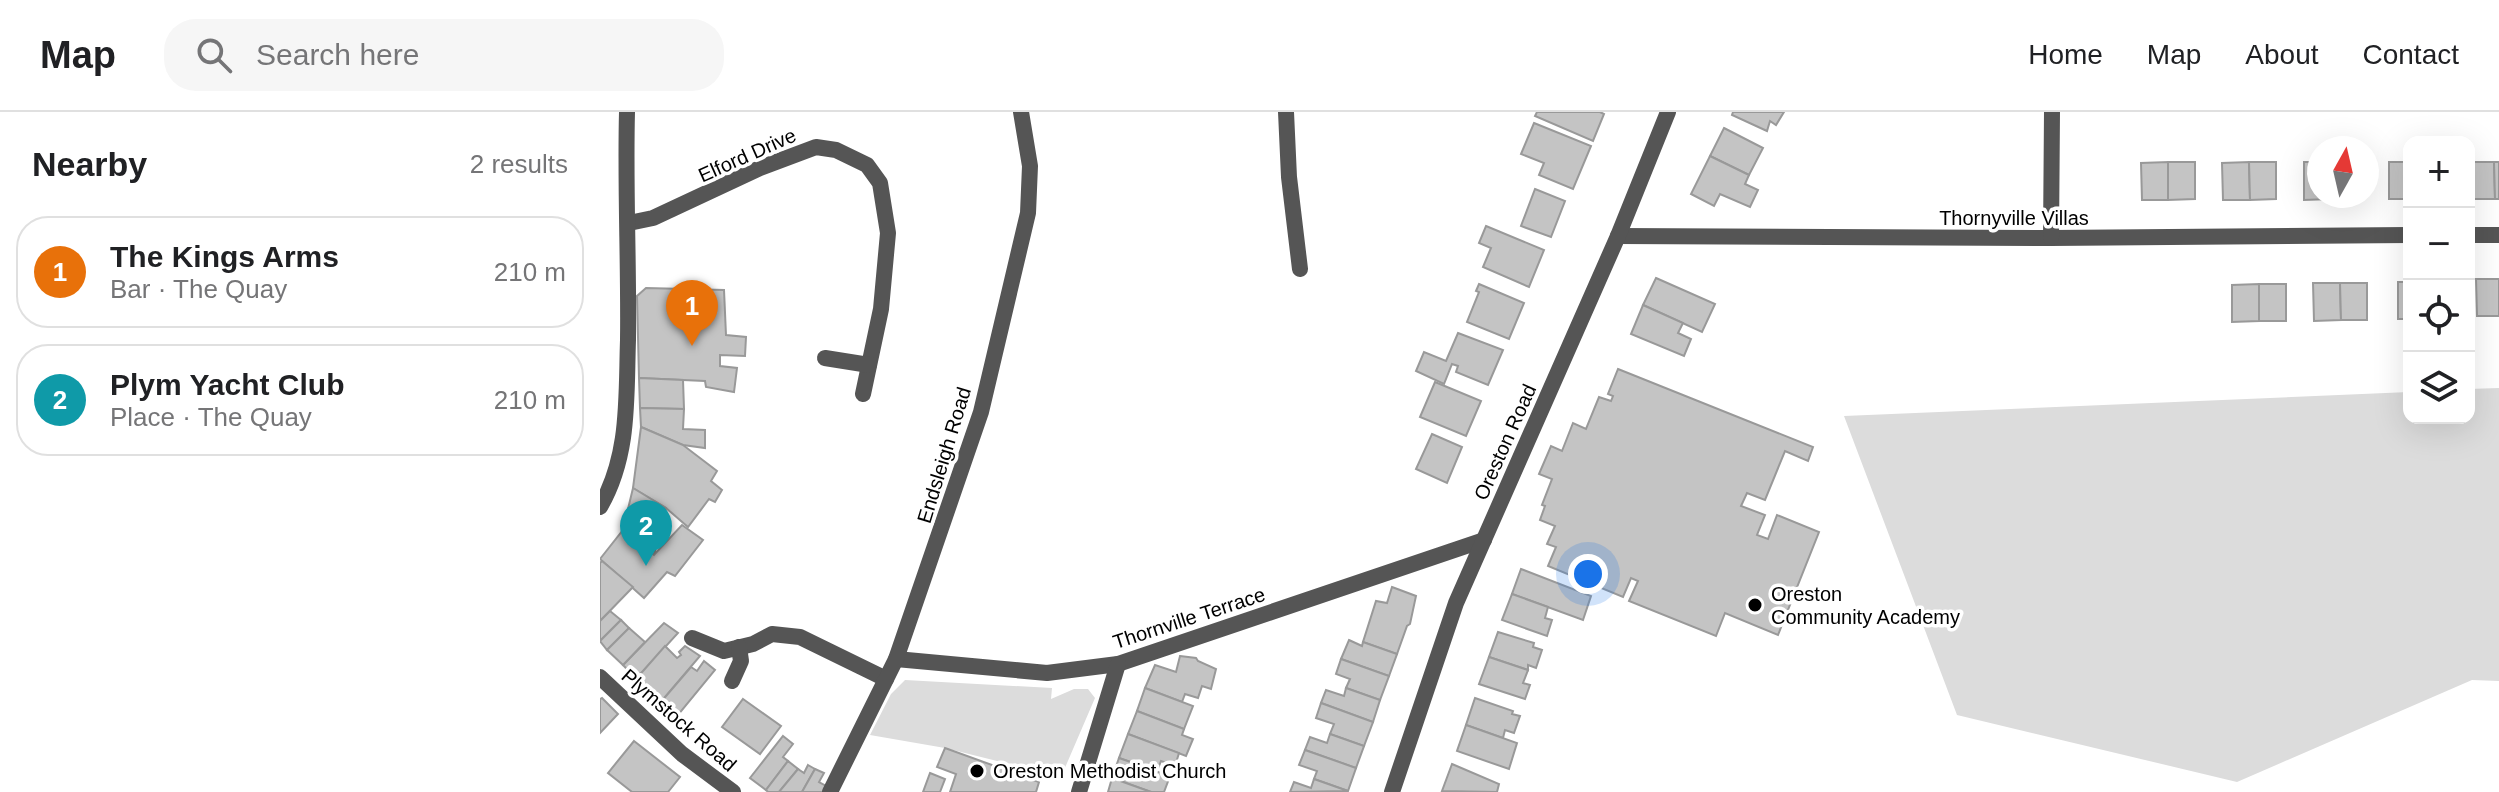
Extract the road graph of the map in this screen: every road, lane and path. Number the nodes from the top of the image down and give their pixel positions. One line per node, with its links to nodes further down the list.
1 (627, 112): 6 (street)
2 (1021, 112): 20 (street, Endsleigh Road)
3 (1286, 112): 12 (street)
4 (1668, 112): 10 (street, Oreston Road)
5 (2052, 112): 11 (street)
6 (629, 223): 14 (street, Elford Drive); 16 (street)
7 (2403, 235): 11 (street, Thornyville Villas)
8 (2475, 235): 9 (street)
9 (2499, 235)
10 (1618, 236): 11 (street, Thornyville Villas); 17 (street, Oreston Road)
11 (2051, 238)
12 (1300, 269)
13 (825, 358): 14 (street)
14 (869, 365): 15 (street, Elford Drive)
15 (863, 394)
16 (600, 507)
17 (1484, 540): 21 (street, Thornville Terrace); 28 (street, Oreston Road)
18 (692, 638): 19 (street)
19 (739, 647): 23 (street); 24 (street)
20 (896, 659): 21 (street, Thornville Terrace); 23 (street, Endsleigh Road)
21 (1118, 664): 27 (street)
22 (600, 677): 25 (street, Plymstock Road)
23 (886, 679): 26 (street, Endsleigh Road)
24 (732, 681)
25 (733, 792)
26 (830, 792)
27 (1079, 792)
28 (1392, 792)

